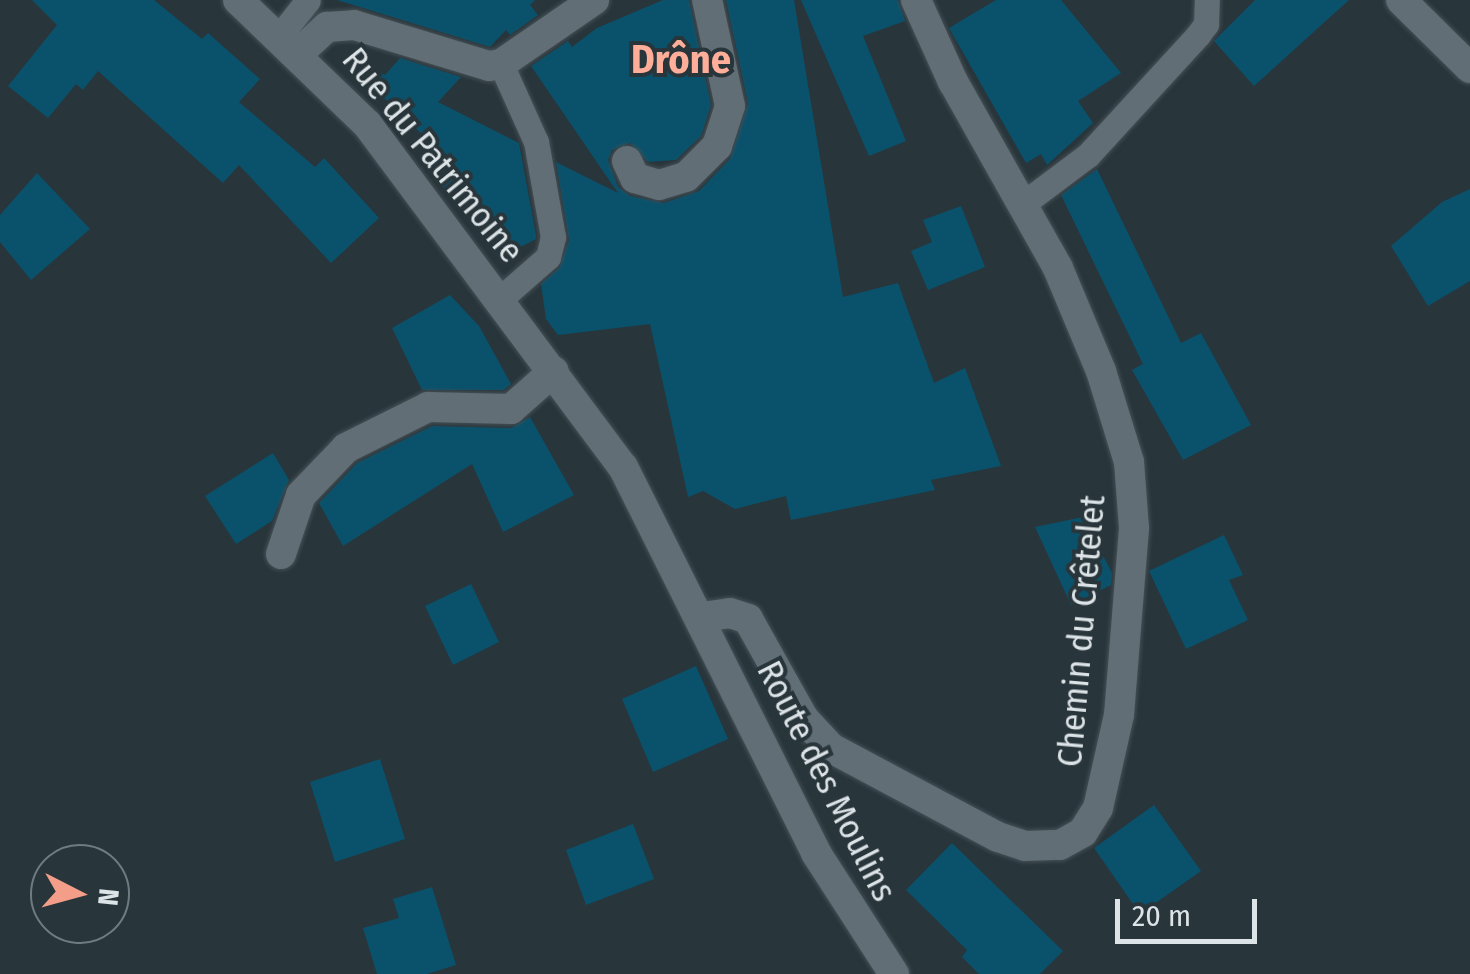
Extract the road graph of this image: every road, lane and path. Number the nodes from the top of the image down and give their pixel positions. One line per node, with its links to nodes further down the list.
1 (238, 0): 8 (street, Rue du Patrimoine)
2 (308, 0): 8 (lane)
3 (594, 0): 9 (street)
4 (707, 0): 11 (street)
5 (916, 0): 12 (street, Chemin du Crêtelet)
6 (1207, 0): 12 (lane)
7 (1400, 0): 10 (street)
8 (290, 43): 9 (street); 13 (street, Rue du Patrimoine)
9 (501, 64): 13 (lane)
10 (1470, 68)
11 (627, 161)
12 (1024, 202): 16 (street, Chemin du Crêtelet)
13 (500, 299): 14 (street, Rue du Patrimoine)
14 (554, 371): 15 (street); 16 (street, Rue du Patrimoine)
15 (281, 554)
16 (702, 617): 17 (street, Route des Moulins)
17 (894, 974)

